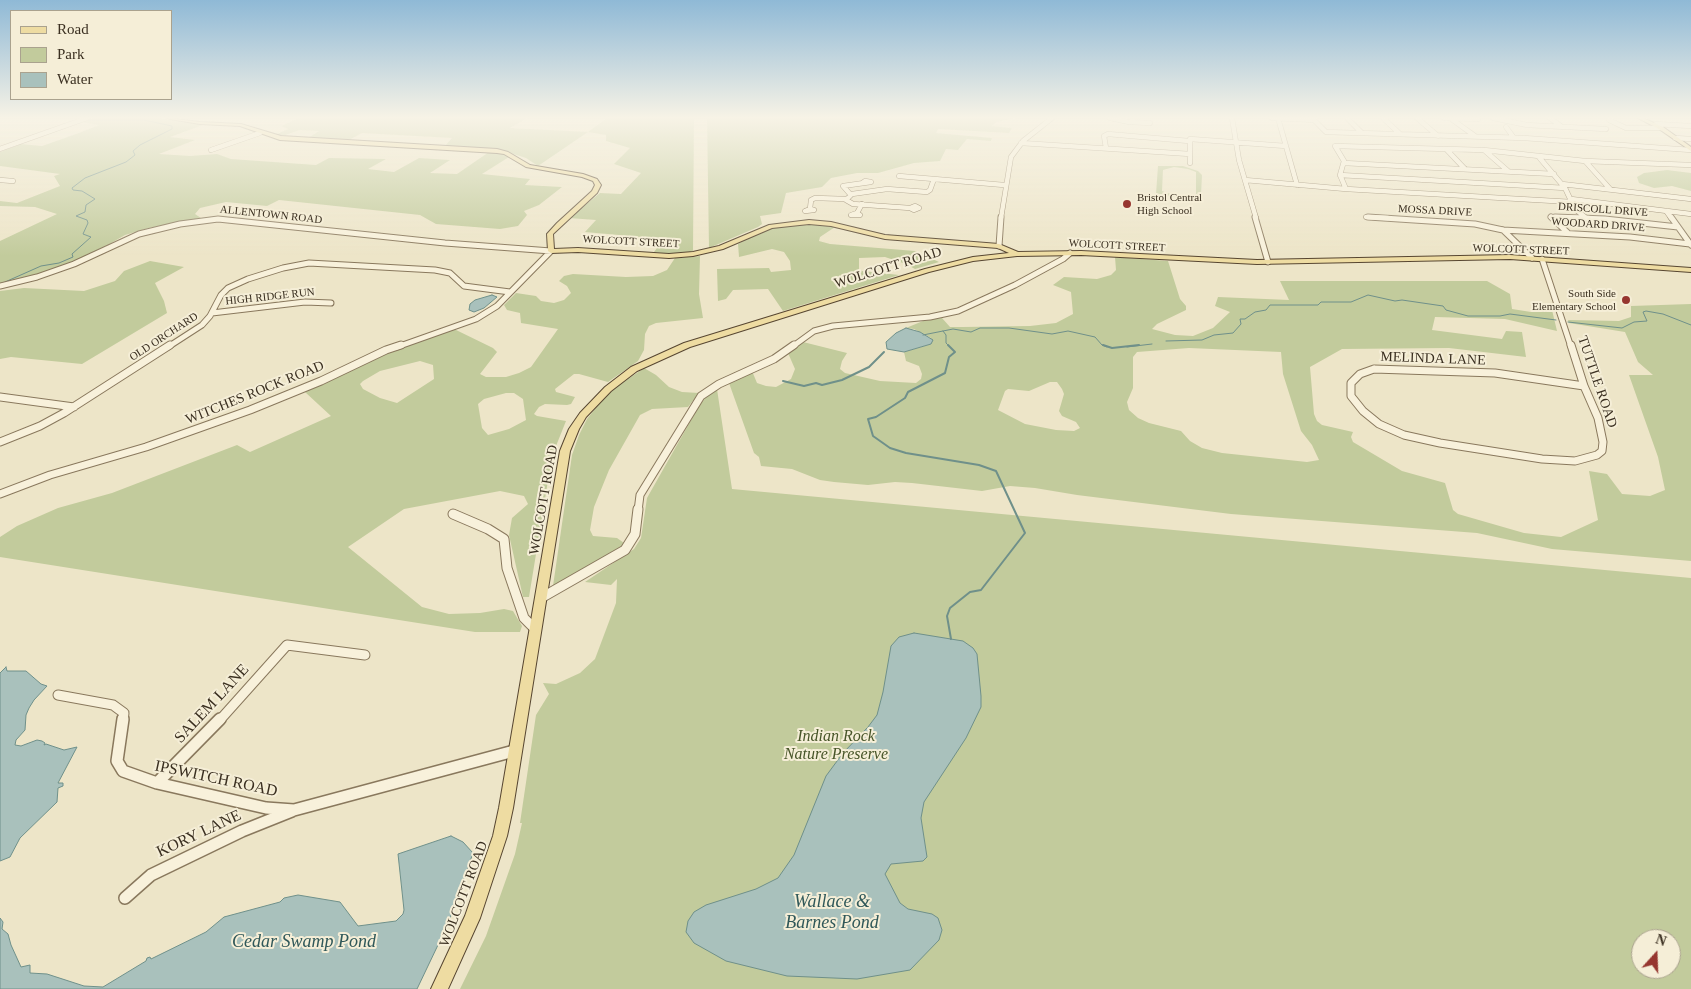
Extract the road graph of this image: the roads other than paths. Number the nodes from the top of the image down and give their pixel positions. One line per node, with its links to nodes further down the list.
1 (525, 164): 47 (main road)
2 (1009, 164): 23 (street)
3 (1241, 164): 20 (street)
4 (1291, 164): 24 (street)
5 (1344, 164): 16 (street)
6 (1367, 164): 13 (street)
7 (1461, 164): 13 (street)
8 (1500, 164): 14 (street)
9 (1545, 164): 15 (street)
10 (1586, 164): 27 (street)
11 (1669, 164): 12 (street)
12 (1691, 165)
13 (1466, 169): 14 (street)
14 (1508, 171): 15 (street)
15 (1554, 174): 25 (street)
16 (1340, 175): 25 (street); 26 (street)
17 (899, 176): 18 (street)
18 (934, 179): 23 (street); 28 (street)
19 (0, 180): 21 (street)
20 (1244, 180): 24 (street); 52 (street)
21 (14, 181)
22 (862, 183): 28 (street)
23 (1004, 185): 46 (street)
24 (1297, 185): 26 (street)
25 (1563, 186): 27 (street); 32 (street)
26 (1346, 189): 32 (street)
27 (1611, 190): 30 (street)
28 (850, 194): 29 (street)
29 (846, 199): 33 (street); 36 (street)
30 (1691, 199)
31 (877, 200): 34 (street)
32 (1571, 201): 37 (street); 41 (street)
33 (862, 204): 34 (street); 38 (street)
34 (874, 205): 35 (street)
35 (910, 208)
36 (810, 209)
37 (1666, 211): 39 (street); 42 (street)
38 (857, 213)
39 (1691, 214)
40 (1366, 218): 43 (street, MOSSA DRIVE)
41 (1585, 218): 42 (street, DRISCOLL DRIVE); 44 (street, DRISCOLL DRIVE)
42 (1678, 227): 45 (street)
43 (1504, 230): 44 (street, WOODARD DRIVE); 50 (street)
44 (1568, 233): 45 (street, WOODARD DRIVE)
45 (1691, 244)
46 (999, 246): 47 (main road, WOLCOTT STREET); 49 (main road, WOLCOTT STREET)
47 (551, 251): 54 (street, ALLENTOWN ROAD); 55 (street, WITCHES ROCK ROAD)
48 (1070, 253): 49 (main road, WOLCOTT STREET); 52 (main road, WOLCOTT STREET); 65 (street)
49 (1017, 254): 65 (main road, WOLCOTT ROAD)
50 (1532, 258): 51 (main road, WOLCOTT STREET); 52 (main road, WOLCOTT STREET)
51 (1542, 259): 53 (main road, WOLCOTT STREET); 58 (street, TUTTLE ROAD)
52 (1268, 262)
53 (1691, 270)
54 (0, 286)
55 (510, 292): 57 (street, OLD ORCHARD); 63 (street, WITCHES ROCK ROAD)
56 (331, 304): 57 (street, HIGH RIDGE RUN)
57 (212, 313): 60 (street, OLD ORCHARD)
58 (1584, 386): 62 (street, TUTTLE ROAD); 62 (street, MELINDA LANE)
59 (0, 397): 60 (street)
60 (74, 407): 61 (street, OLD ORCHARD)
61 (0, 442)
62 (1597, 455)
63 (0, 494)
64 (453, 514): 66 (street)
65 (541, 598): 66 (main road, WOLCOTT ROAD)
66 (535, 629): 69 (main road, WOLCOTT ROAD)
67 (365, 655): 70 (street, SALEM LANE)
68 (58, 695): 70 (street, IPSWITCH ROAD)
69 (514, 751): 71 (street, IPSWITCH ROAD); 73 (main road, WOLCOTT ROAD)
70 (157, 783): 71 (street, IPSWITCH ROAD)
71 (294, 810): 72 (street, KORY LANE)
72 (125, 898)
73 (439, 989)

